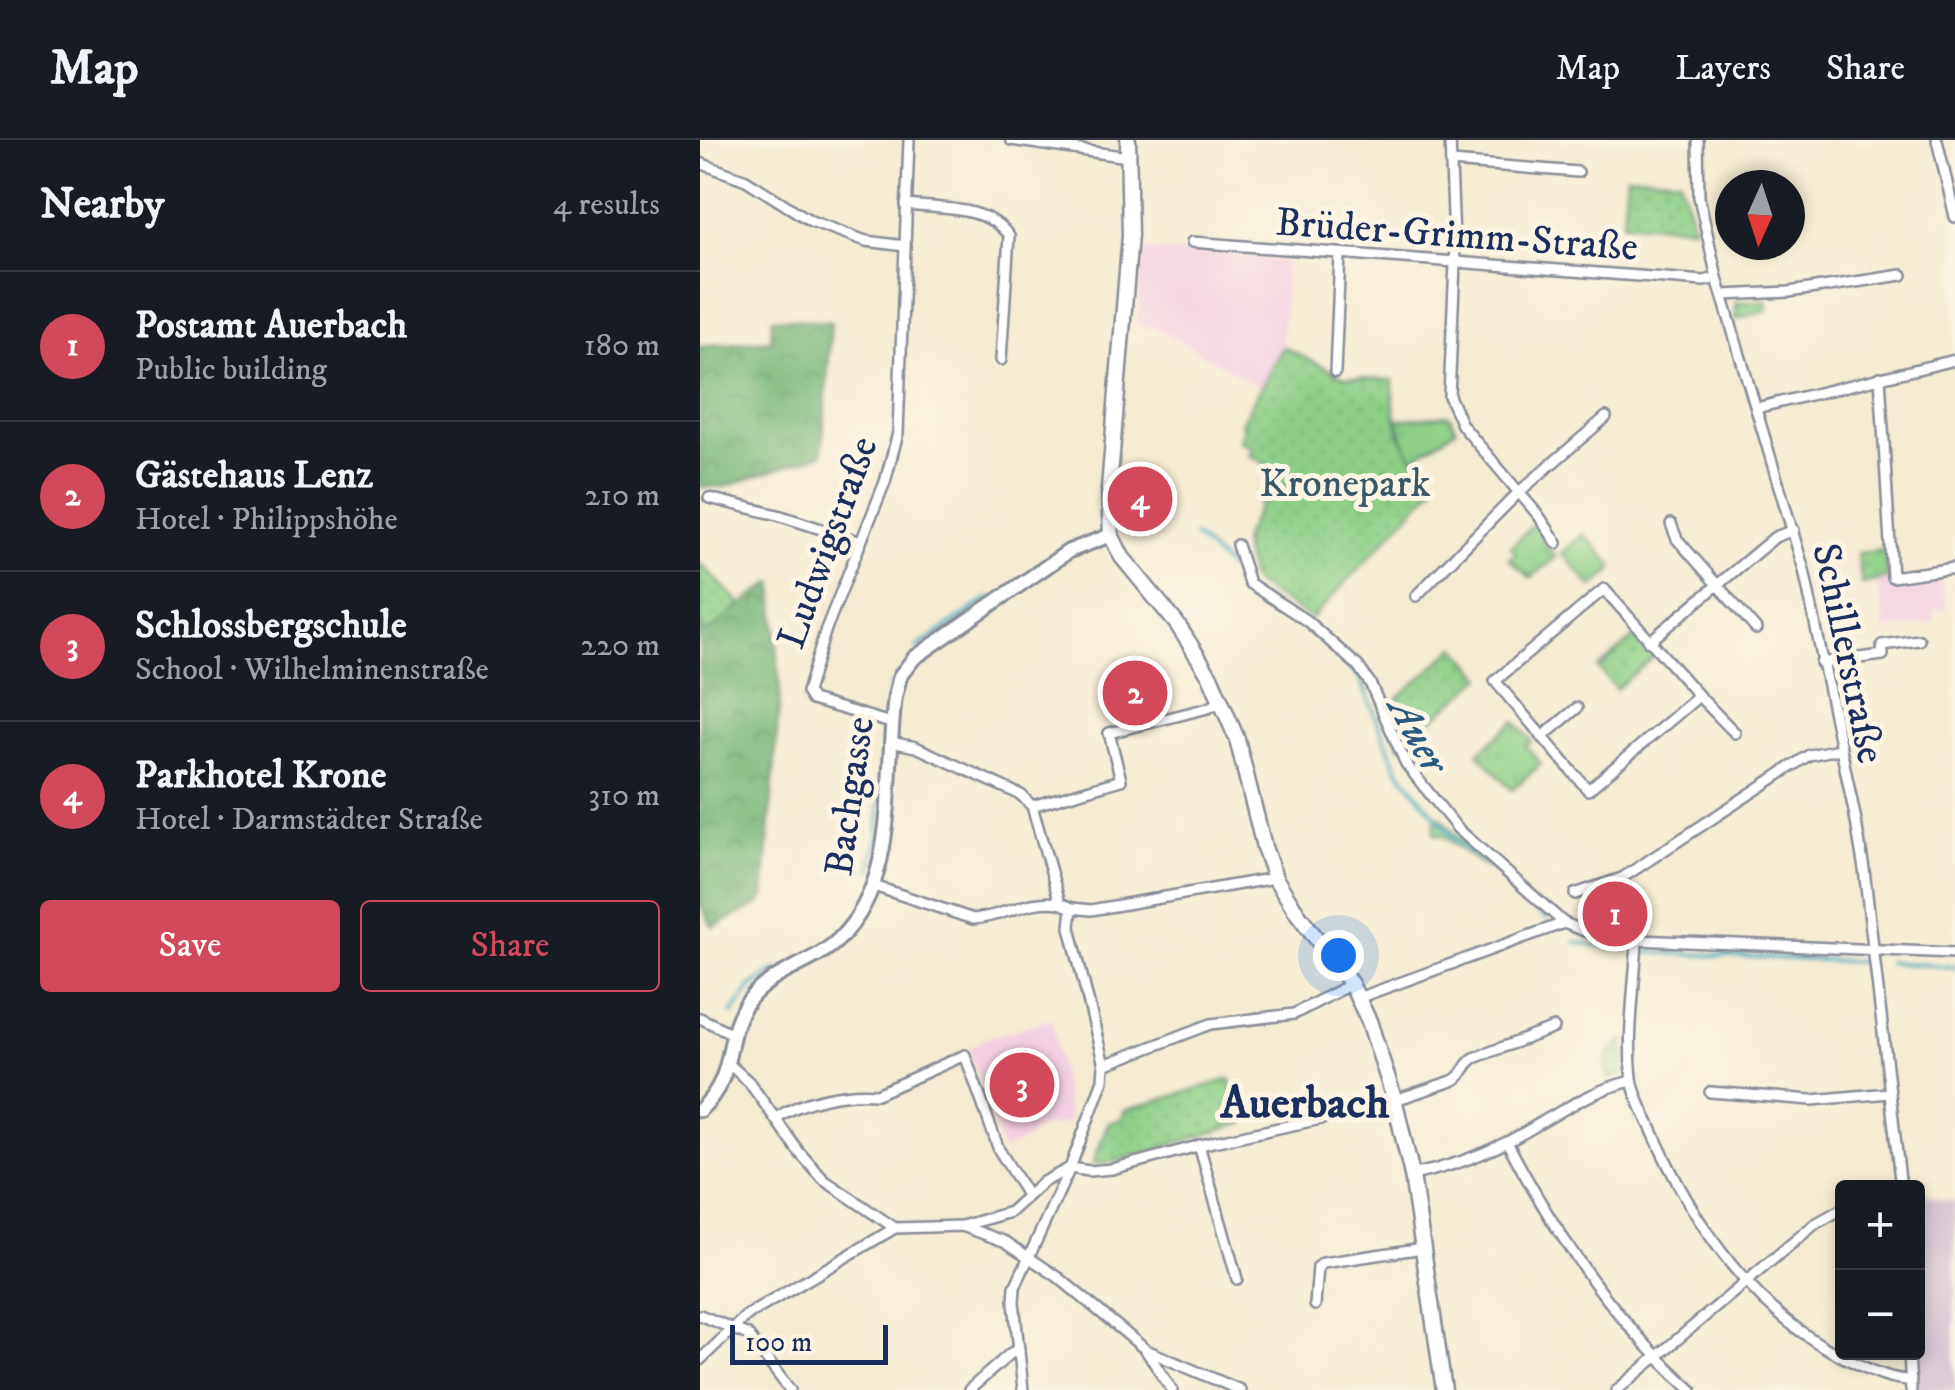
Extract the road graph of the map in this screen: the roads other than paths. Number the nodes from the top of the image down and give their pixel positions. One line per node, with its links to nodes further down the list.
1 (909, 140): 11 (street, Ludwigstraße)
2 (1010, 140): 7 (street)
3 (1128, 140): 7 (main road)
4 (1450, 140): 8 (street)
5 (1698, 140): 18 (street, Schillerstraße)
6 (1937, 140): 12 (street)
7 (1128, 157): 30 (main road)
8 (1452, 162): 10 (street); 16 (street)
9 (700, 163): 14 (street)
10 (1578, 172)
11 (906, 205): 14 (street, Ludwigstraße); 20 (street)
12 (1955, 217)
13 (1192, 242): 15 (street, Brüder-Grimm-Straße)
14 (905, 246): 31 (street, Ludwigstraße)
15 (1340, 255): 16 (street, Brüder-Grimm-Straße); 22 (street)
16 (1455, 264): 18 (street, Brüder-Grimm-Straße); 26 (street)
17 (1902, 275): 19 (street)
18 (1717, 278): 19 (street, Schillerstraße)
19 (1723, 296): 24 (street, Schillerstraße)
20 (1002, 360)
21 (1955, 360): 23 (street)
22 (1335, 372)
23 (1880, 376): 24 (street); 34 (street)
24 (1756, 408): 29 (street, Schillerstraße)
25 (1606, 417): 26 (street)
26 (1519, 492): 32 (street); 36 (street)
27 (709, 498): 31 (street)
28 (1672, 524): 35 (street)
29 (1794, 530): 35 (street); 40 (street, Schillerstraße)
30 (1111, 536): 42 (main road); 44 (main road, Bachgasse)
31 (861, 542): 44 (street, Ludwigstraße)
32 (1557, 542)
33 (1237, 545): 55 (street)
34 (1955, 568)
35 (1717, 586): 37 (street); 39 (street)
36 (1416, 596)
37 (1756, 628)
38 (1919, 640): 40 (street)
39 (1649, 642): 41 (street); 46 (street)
40 (1822, 663): 48 (street, Schillerstraße)
41 (1698, 696): 45 (street); 46 (street)
42 (1222, 701): 49 (street); 50 (main road)
43 (1578, 708): 46 (street)
44 (891, 723): 47 (main road, Bachgasse)
45 (1736, 733)
46 (1542, 737)
47 (890, 742): 49 (street); 51 (main road, Bachgasse)
48 (1839, 748): 52 (street); 57 (street, Schillerstraße)
49 (1032, 806): 53 (street)
50 (1275, 878): 54 (street); 59 (main road)
51 (874, 886): 53 (street); 62 (main road, Bachgasse)
52 (1576, 894)
53 (1060, 904): 54 (street)
54 (1072, 908): 64 (street)
55 (1564, 924): 56 (street); 59 (street)
56 (1637, 940): 57 (street); 65 (street)
57 (1872, 950): 58 (street); 67 (street, Schillerstraße)
58 (1955, 953)
59 (1354, 991): 64 (street); 68 (main road)
60 (700, 1018): 62 (street)
61 (1554, 1028): 68 (street)
62 (733, 1034): 63 (main road, Bachgasse)
63 (730, 1064): 69 (main road, Bachgasse); 70 (street)
64 (1104, 1065): 73 (street)
65 (1632, 1081): 71 (street); 83 (street)
66 (1710, 1092): 67 (street)
67 (1889, 1093): 75 (street, Schillerstraße)
68 (1394, 1100): 72 (street); 74 (main road)
69 (700, 1110)
70 (776, 1118): 76 (street); 79 (street)
71 (1507, 1142): 74 (street); 89 (street)
72 (1199, 1145): 73 (street); 82 (street)
73 (1070, 1168): 76 (street); 81 (street)
74 (1412, 1175): 80 (main road)
75 (1900, 1180)
76 (1027, 1195): 78 (street)
77 (1835, 1213): 83 (street)
78 (962, 1226): 79 (street); 81 (street)
79 (895, 1228): 86 (street)
80 (1423, 1248): 84 (street); 98 (main road)
81 (1027, 1257): 87 (street); 88 (street)
82 (1236, 1279)
83 (1746, 1282): 89 (street); 92 (street)
84 (1315, 1305)
85 (700, 1315): 86 (street)
86 (736, 1328): 90 (street); 93 (street)
87 (1019, 1350): 94 (street); 95 (street)
88 (1146, 1350): 96 (street); 97 (street)
89 (1655, 1355): 99 (street); 100 (street)
90 (700, 1360)
91 (1909, 1360): 92 (street)
92 (1911, 1385)
93 (790, 1390)
94 (969, 1390)
95 (1023, 1390)
96 (1172, 1390)
97 (1240, 1390)
98 (1444, 1390)
99 (1617, 1390)
100 (1692, 1390)

